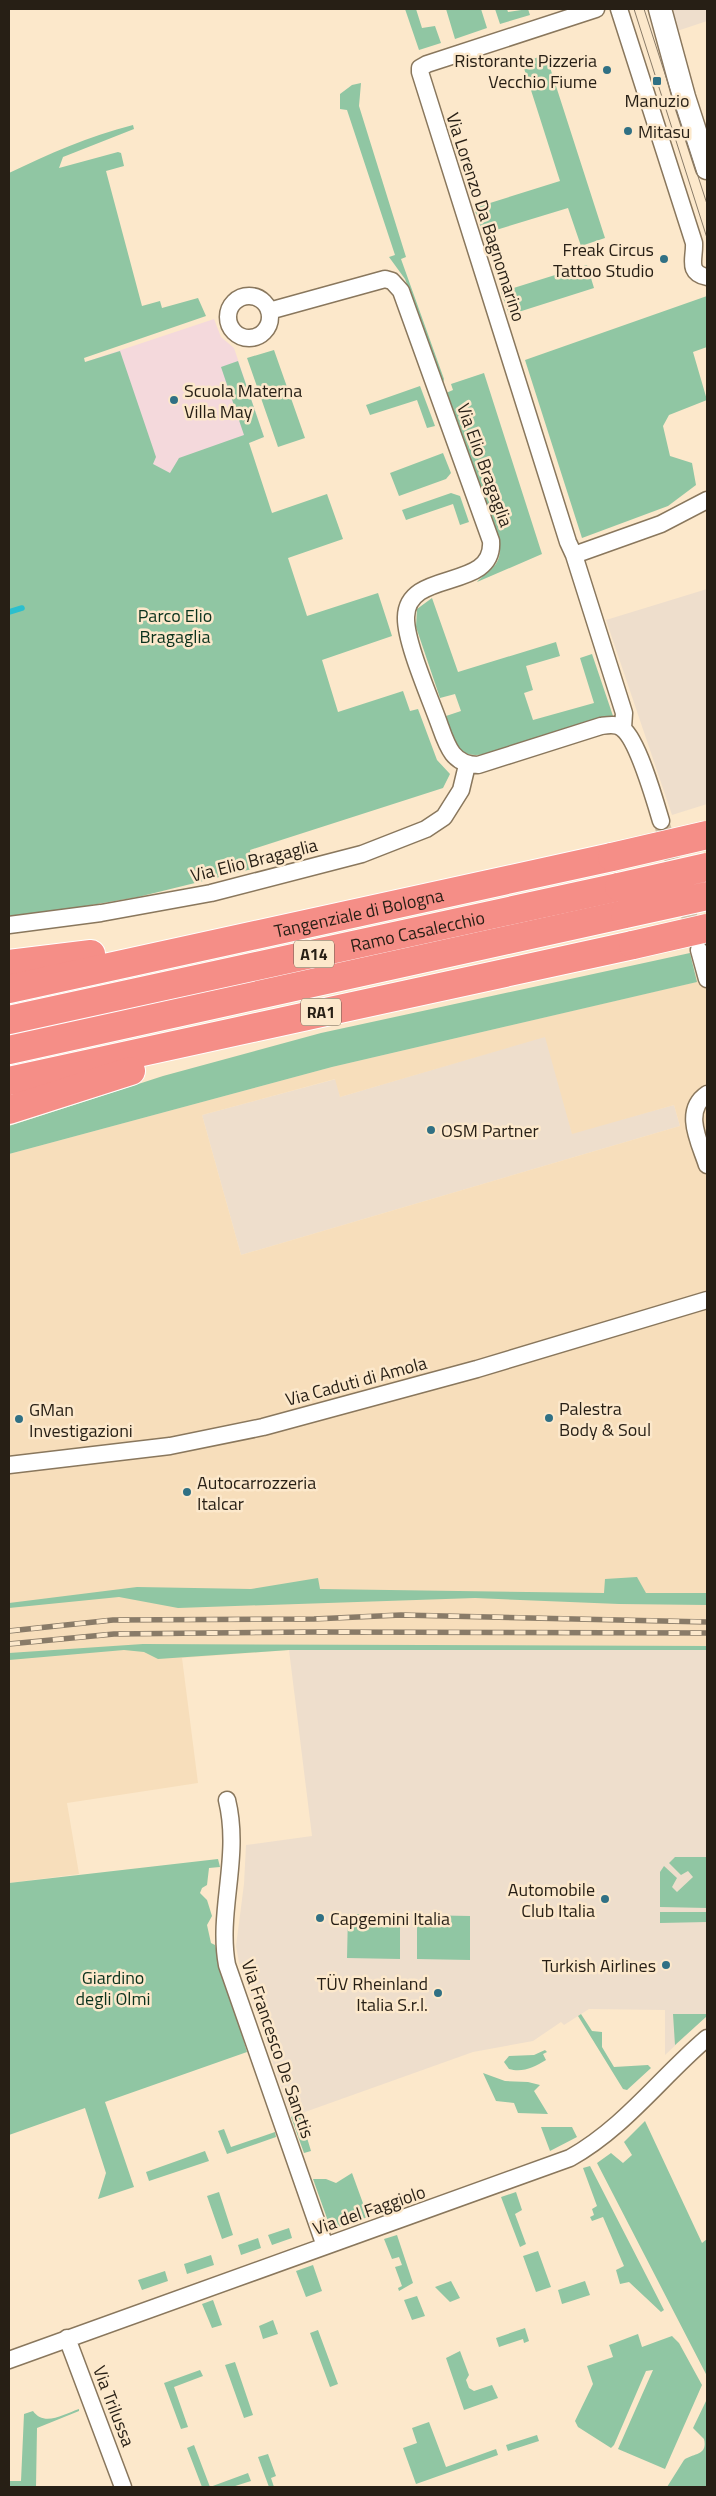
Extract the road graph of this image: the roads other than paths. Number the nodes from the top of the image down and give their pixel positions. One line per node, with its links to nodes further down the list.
1 (596, 9): 8 (street, Via Lorenzo Da Bagnomarino)
2 (619, 9): 5 (street)
3 (660, 9): 4 (main road)
4 (707, 168)
5 (707, 276)
6 (269, 312): 10 (street, Via Elio Bragaglia)
7 (707, 500): 8 (street)
8 (574, 555): 9 (street)
9 (623, 728): 10 (street); 11 (street)
10 (467, 764): 16 (street, Via Elio Bragaglia)
11 (661, 821)
12 (707, 834): 15 (highway, Tangenziale di Bologna, bridge)
13 (707, 867): 22 (highway, Ramo Casalecchio / A14, bridge)
14 (707, 896): 23 (highway, Ramo Casalecchio / A14, bridge)
15 (357, 912): 18 (highway); 20 (highway, Tangenziale di Bologna)
16 (9, 925)
17 (703, 939): 19 (street); 21 (highway, RA1, bridge)
18 (9, 964)
19 (707, 979)
20 (9, 989)
21 (386, 998): 24 (highway, RA1); 26 (highway)
22 (9, 1020)
23 (9, 1050)
24 (9, 1081)
25 (707, 1094): 27 (street)
26 (9, 1110)
27 (707, 1165)
28 (707, 1300): 29 (street, Via Caduti di Amola)
29 (9, 1465)
30 (227, 1800): 32 (street, Via Francesco De Sanctis)
31 (707, 2038): 32 (street, Via del Faggiolo)
32 (325, 2246): 33 (street, Via del Faggiolo)
33 (67, 2338): 34 (street, Via del Faggiolo); 35 (street, Via Trilussa)
34 (9, 2360)
35 (123, 2487)

